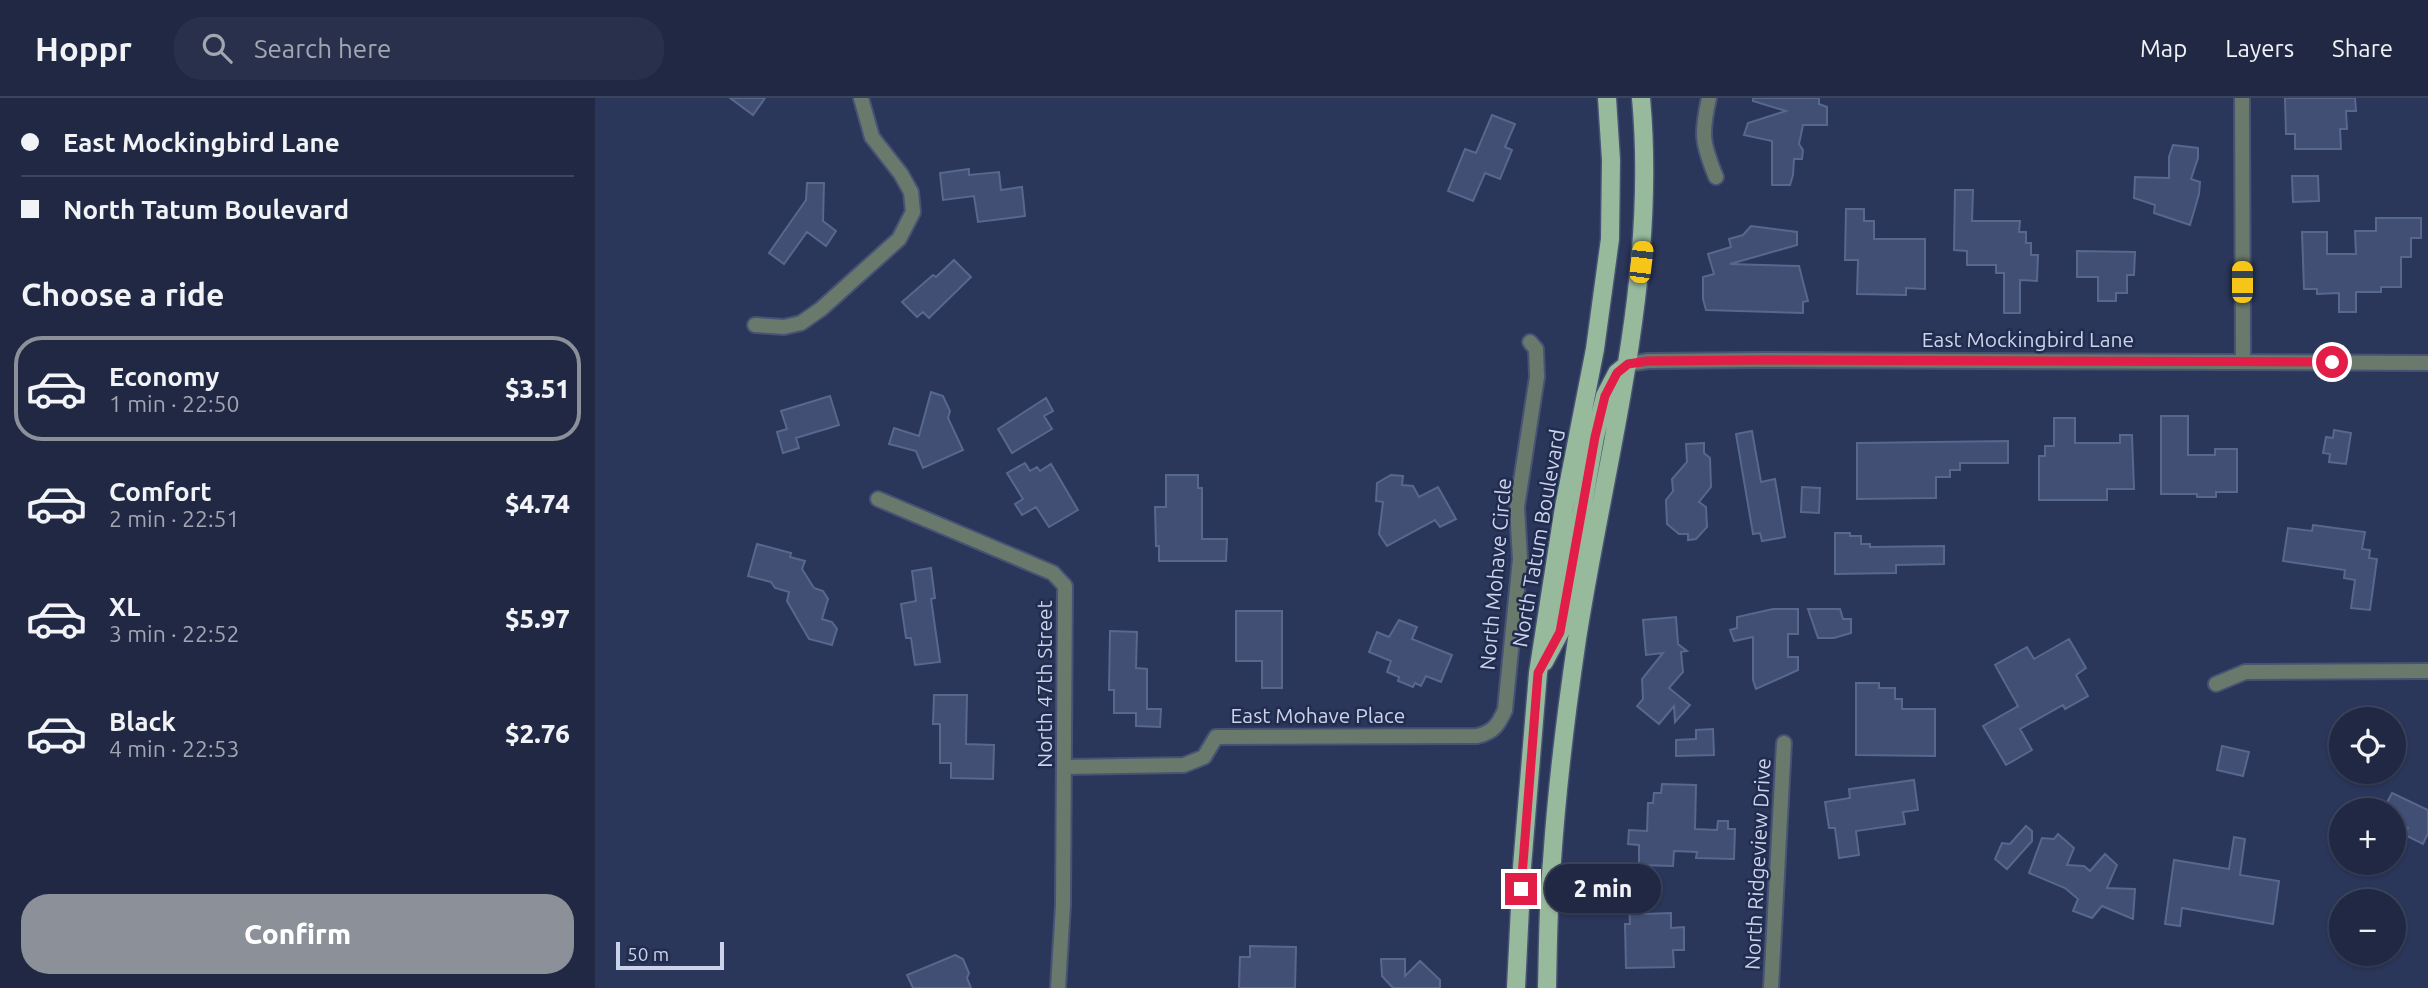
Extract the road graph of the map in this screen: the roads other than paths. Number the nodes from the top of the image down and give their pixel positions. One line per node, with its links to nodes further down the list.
1 (861, 98): 7 (street)
2 (1607, 98): 14 (main road, North Tatum Boulevard)
3 (1641, 98): 11 (main road)
4 (1709, 98): 6 (street)
5 (2242, 98): 9 (street)
6 (1716, 177)
7 (755, 325)
8 (1529, 342): 16 (street, North Mohave Circle)
9 (2242, 361): 10 (street, East Mockingbird Lane); 11 (street, East Mockingbird Lane)
10 (2428, 363)
11 (1628, 364): 14 (main road); 21 (main road)
12 (879, 499): 18 (street, North 47th Street)
13 (2428, 671): 15 (street)
14 (1538, 673): 20 (main road, North Tatum Boulevard)
15 (2216, 684)
16 (1498, 726): 18 (street, East Mohave Place)
17 (1784, 743): 22 (street, North Ridgeview Drive)
18 (1065, 767): 19 (street, North 47th Street)
19 (1058, 988)
20 (1516, 988)
21 (1547, 988)
22 (1772, 988)

